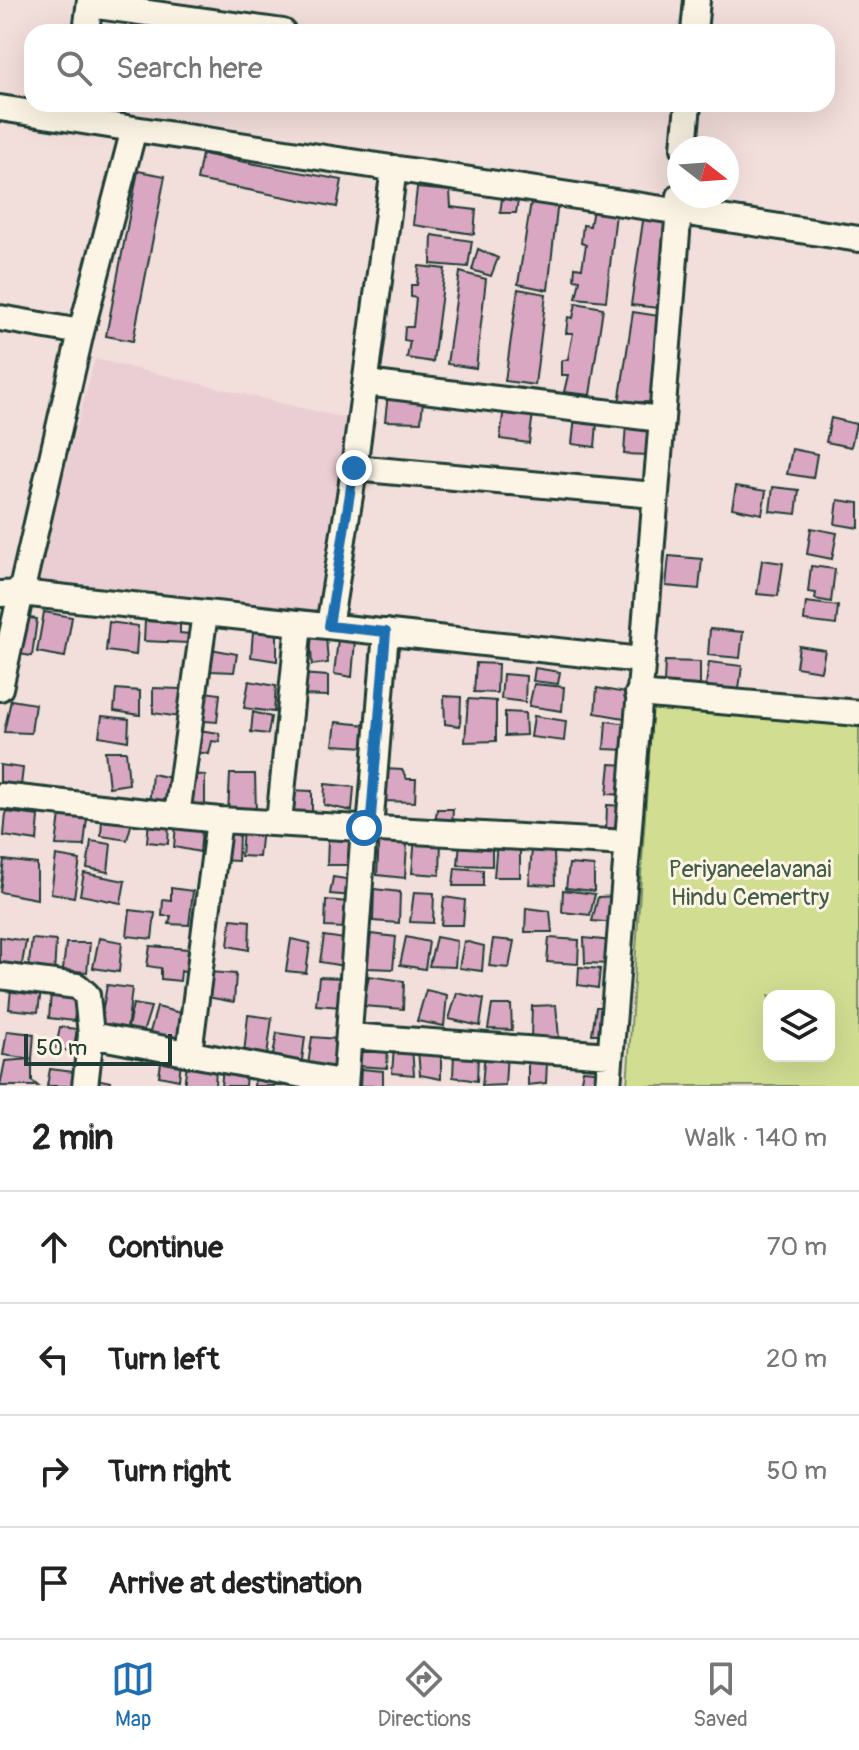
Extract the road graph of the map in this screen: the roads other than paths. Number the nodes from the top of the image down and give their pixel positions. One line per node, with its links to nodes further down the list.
1 (697, 0): 5 (street)
2 (90, 2): 3 (street); 4 (street)
3 (87, 24)
4 (232, 24)
5 (695, 24)
6 (0, 108): 7 (street)
7 (24, 109)
8 (80, 112): 10 (street)
9 (687, 112): 11 (street)
10 (134, 129): 12 (street); 18 (street)
11 (685, 136)
12 (394, 168): 13 (street); 19 (street)
13 (667, 202)
14 (679, 208): 20 (street)
15 (700, 208): 16 (street)
16 (859, 239)
17 (0, 318): 18 (street)
18 (81, 332): 23 (street)
19 (366, 383): 20 (street); 21 (street)
20 (661, 419): 22 (street)
21 (354, 468): 22 (street); 26 (street)
22 (654, 495): 28 (street)
23 (10, 594): 24 (street); 29 (street)
24 (205, 613): 25 (street); 33 (street)
25 (299, 624): 26 (street); 35 (street)
26 (329, 626): 27 (street)
27 (386, 632): 28 (street); 36 (street)
28 (641, 660): 30 (street)
29 (0, 688)
30 (638, 694): 31 (street); 37 (street)
31 (859, 713)
32 (1, 803): 33 (street)
33 (177, 815): 34 (street)
34 (219, 820): 35 (street); 41 (street)
35 (279, 822): 36 (street)
36 (367, 829): 37 (street); 40 (street)
37 (627, 843): 42 (street)
38 (0, 976): 39 (street)
39 (91, 1035): 41 (street); 44 (street)
40 (349, 1036): 42 (street); 43 (street)
41 (189, 1053): 43 (street)
42 (610, 1055): 45 (street)
43 (345, 1084)
44 (85, 1086)
45 (608, 1086)

